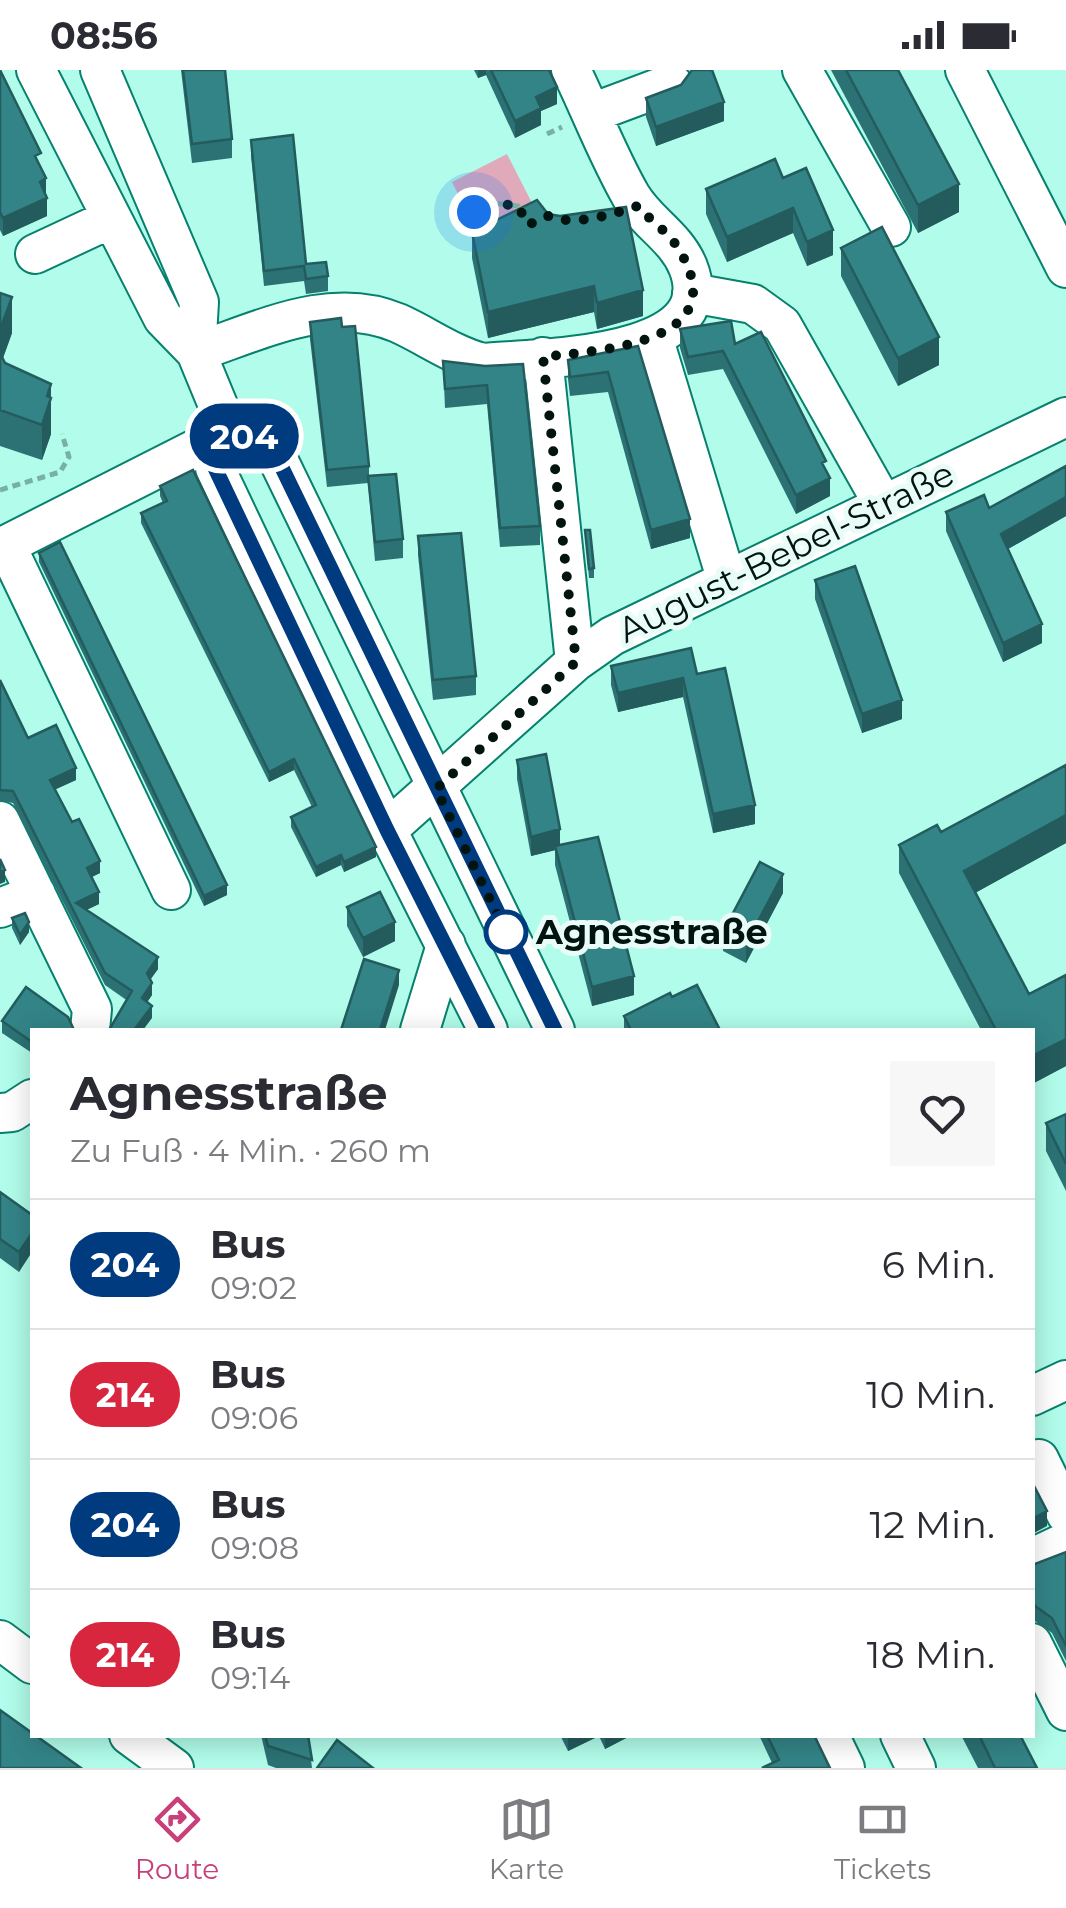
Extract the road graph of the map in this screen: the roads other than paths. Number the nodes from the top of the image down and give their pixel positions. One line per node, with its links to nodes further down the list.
1 (36, 70): 10 (street)
2 (100, 70): 16 (street)
3 (571, 70): 7 (street)
4 (802, 70): 11 (street)
5 (966, 70): 13 (street)
6 (672, 84): 7 (street)
7 (592, 113): 8 (street)
8 (645, 215): 9 (street); 14 (street)
9 (601, 216)
10 (110, 218): 12 (street); 16 (street)
11 (891, 227)
12 (35, 254)
13 (1066, 268)
14 (692, 293): 15 (street); 20 (street)
15 (654, 340): 17 (street); 22 (street)
16 (196, 352): 17 (street); 19 (street)
17 (543, 357): 23 (street)
18 (1066, 417): 20 (street, August-Bebel-Straße)
19 (229, 432): 21 (street); 24 (street); 26 (street)
20 (882, 502): 22 (street, August-Bebel-Straße)
21 (3, 547): 27 (street)
22 (726, 578): 23 (street, August-Bebel-Straße)
23 (576, 662): 24 (street, August-Bebel-Straße)
24 (436, 789): 26 (street, August-Bebel-Straße); 34 (street)
25 (0, 821): 28 (street)
26 (387, 830): 30 (street)
27 (171, 890)
28 (36, 894): 29 (street); 31 (street)
29 (0, 908)
30 (446, 945): 32 (street); 33 (street)
31 (90, 1028)
32 (421, 1028)
33 (487, 1028)
34 (554, 1028)
35 (30, 1100): 36 (street)
36 (0, 1113)
37 (1066, 1380): 38 (street)
38 (1035, 1395)
39 (1046, 1456): 40 (street)
40 (1066, 1514)
41 (1066, 1542): 42 (street)
42 (1035, 1557)
43 (0, 1640): 45 (street)
44 (1035, 1648): 46 (street)
45 (30, 1662)
46 (1066, 1711)
47 (830, 1738): 49 (street)
48 (901, 1738): 50 (street)
49 (845, 1768)
50 (916, 1768)

